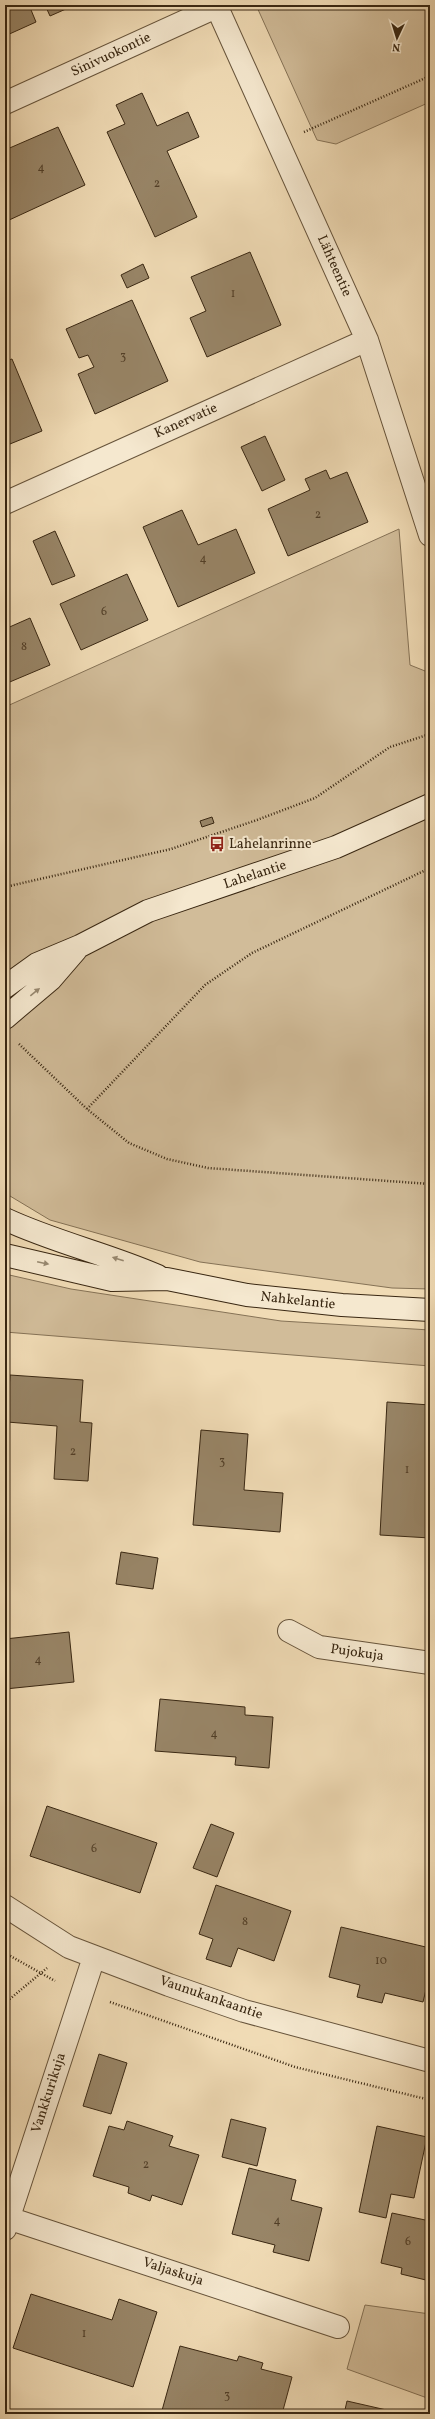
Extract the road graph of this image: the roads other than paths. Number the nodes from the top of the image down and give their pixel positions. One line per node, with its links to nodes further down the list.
1 (216, 6): 2 (street, Sinivuokontie); 3 (street, Lähteentie)
2 (5, 103)
3 (367, 340): 4 (street, Kanervatie); 5 (street, Lähteentie)
4 (5, 502)
5 (430, 535)
6 (430, 805): 7 (street, Lahelantie)
7 (80, 946): 8 (street, Lahelantie); 9 (street, Lahelantie, one-way to 7)
8 (5, 987)
9 (5, 1018)
10 (5, 1218): 12 (street, Nahkelantie, one-way to 10)
11 (5, 1255): 12 (street, Nahkelantie, one-way to 12)
12 (167, 1279): 13 (street, Nahkelantie)
13 (430, 1310)
14 (289, 1631): 15 (street, Pujokuja)
15 (430, 1663)
16 (5, 1906): 17 (street, Vaunukankaantie)
17 (94, 1957): 18 (street, Vaunukankaantie); 19 (street, Vankkurikuja)
18 (430, 2061)
19 (7, 2224): 20 (street, Valjaskuja)
20 (338, 2327)

